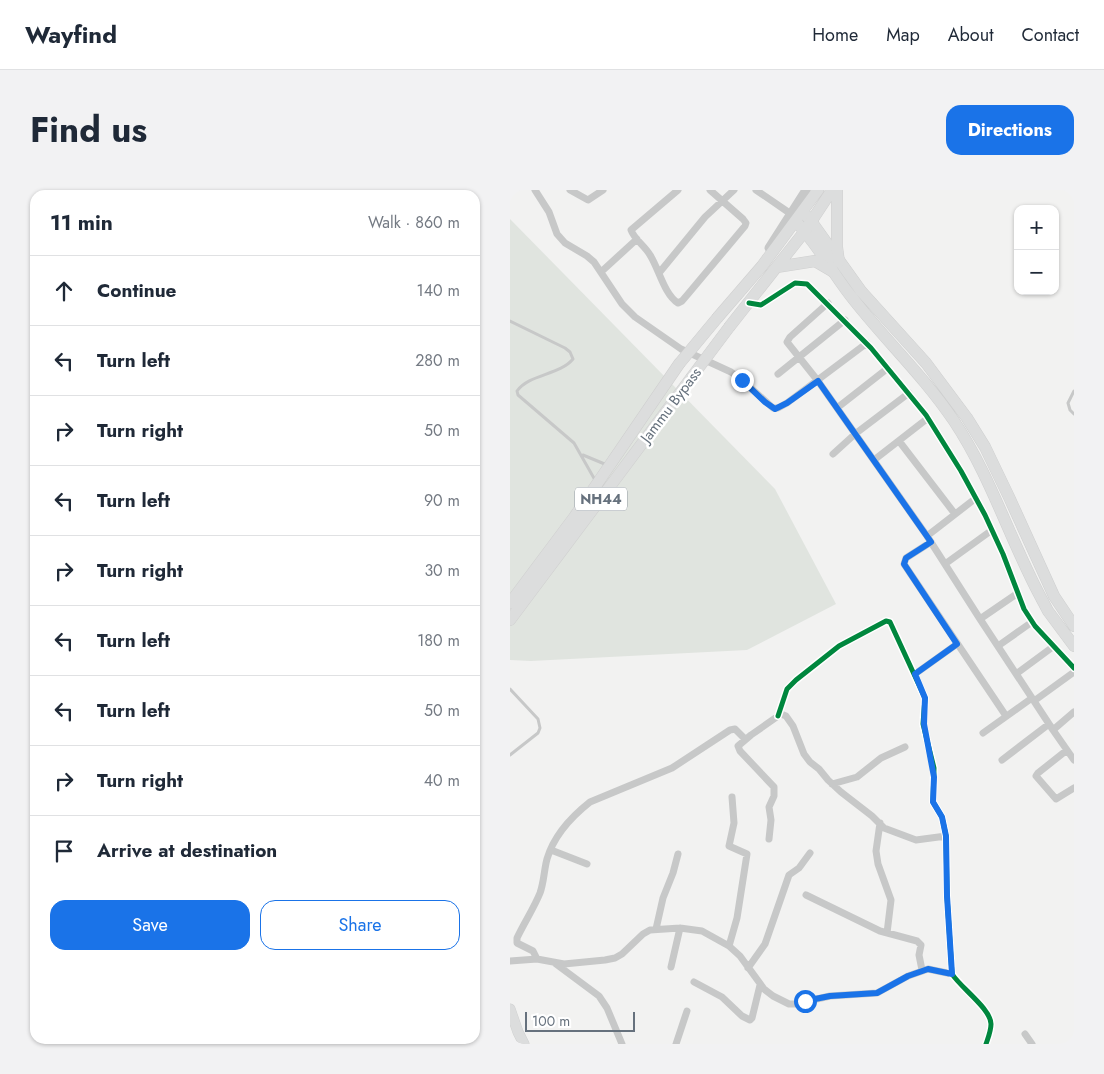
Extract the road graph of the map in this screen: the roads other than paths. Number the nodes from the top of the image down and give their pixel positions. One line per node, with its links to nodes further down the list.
1 (534, 190): 18 (street)
2 (570, 190): 3 (street)
3 (602, 190)
4 (678, 190): 15 (street)
5 (710, 190): 12 (street)
6 (734, 190): 12 (street)
7 (756, 190): 13 (street)
8 (806, 190): 13 (street)
9 (818, 190): 13 (main road, Jammu Bypass / NH44)
10 (832, 190): 14 (main road, Jammu Bypass / NH44)
11 (837, 190): 16 (main road)
12 (722, 200): 19 (street); 19 (street)
13 (797, 216): 14 (main road); 39 (main road, Jammu Bypass / NH44, bridge)
14 (808, 226): 16 (main road); 17 (main road, Jammu Bypass / NH44)
15 (637, 239): 18 (street); 19 (street)
16 (836, 266): 17 (main road); 51 (main road); 55 (main road)
17 (777, 267): 20 (main road, Jammu Bypass / NH44)
18 (601, 272): 28 (street)
19 (659, 273)
20 (749, 303): 21 (street); 49 (main road, Jammu Bypass / NH44, bridge)
21 (828, 304): 22 (street); 25 (street)
22 (845, 320): 24 (street); 25 (street)
23 (510, 321): 37 (lane)
24 (867, 343): 26 (street); 28 (street)
25 (799, 358): 27 (street); 28 (street)
26 (888, 368): 30 (street); 31 (street)
27 (778, 374)
28 (818, 381): 31 (street)
29 (1074, 392): 32 (lane)
30 (909, 393): 33 (street); 34 (street)
31 (837, 408): 34 (street)
32 (1074, 414)
33 (928, 418): 35 (street); 41 (street)
34 (855, 434): 36 (street); 38 (street)
35 (899, 441): 38 (street); 42 (street)
36 (833, 454)
37 (582, 455): 39 (lane); 40 (lane)
38 (874, 460): 44 (street)
39 (610, 466): 40 (main road, Jammu Bypass / NH44)
40 (597, 484): 47 (main road, Jammu Bypass / NH44)
41 (976, 498): 42 (street); 43 (street)
42 (955, 514): 44 (street)
43 (992, 530): 45 (street); 46 (street)
44 (929, 538): 45 (street); 52 (street)
45 (945, 564): 48 (street)
46 (1018, 593): 48 (street); 50 (street)
47 (510, 604)
48 (980, 619): 53 (street)
49 (510, 620)
50 (1032, 622): 53 (street); 54 (street)
51 (1074, 626)
52 (957, 644): 57 (street); 63 (street)
53 (998, 646): 58 (street)
54 (1054, 646): 56 (street); 58 (street)
55 (1074, 646)
56 (1074, 670): 60 (street)
57 (916, 673): 62 (street); 76 (street)
58 (1016, 674): 60 (street)
59 (510, 689): 69 (lane)
60 (1033, 699): 63 (street); 64 (street)
61 (1074, 712): 64 (street)
62 (778, 716): 66 (street); 72 (street)
63 (1006, 716): 65 (street)
64 (1051, 727): 68 (street); 70 (street)
65 (983, 733)
66 (745, 739): 77 (street); 78 (street)
67 (905, 747): 72 (street)
68 (1067, 750): 71 (street); 73 (street)
69 (510, 755)
70 (1002, 760)
71 (1074, 760)
72 (832, 784): 75 (street)
73 (1074, 788)
74 (732, 797): 86 (street)
75 (880, 823): 76 (street); 85 (street)
76 (946, 836): 93 (street)
77 (769, 839)
78 (551, 850): 81 (street); 87 (street)
79 (810, 853): 91 (street)
80 (678, 854): 84 (street)
81 (587, 864)
82 (806, 895): 85 (street)
83 (680, 928): 84 (street); 86 (street); 90 (street)
84 (656, 929): 89 (street)
85 (887, 933): 92 (street)
86 (729, 946): 91 (street)
87 (537, 959): 88 (street); 89 (street)
88 (510, 961)
89 (555, 964): 101 (street)
90 (671, 967)
91 (748, 968): 95 (street)
92 (922, 970): 93 (street); 95 (street)
93 (952, 974): 103 (street)
94 (694, 982): 95 (street)
95 (760, 985)
96 (510, 1009): 98 (main road)
97 (687, 1011): 102 (street)
98 (514, 1030): 100 (main road)
99 (1025, 1034): 104 (street)
100 (524, 1044)
101 (622, 1044)
102 (676, 1044)
103 (986, 1044)
104 (1032, 1044)

